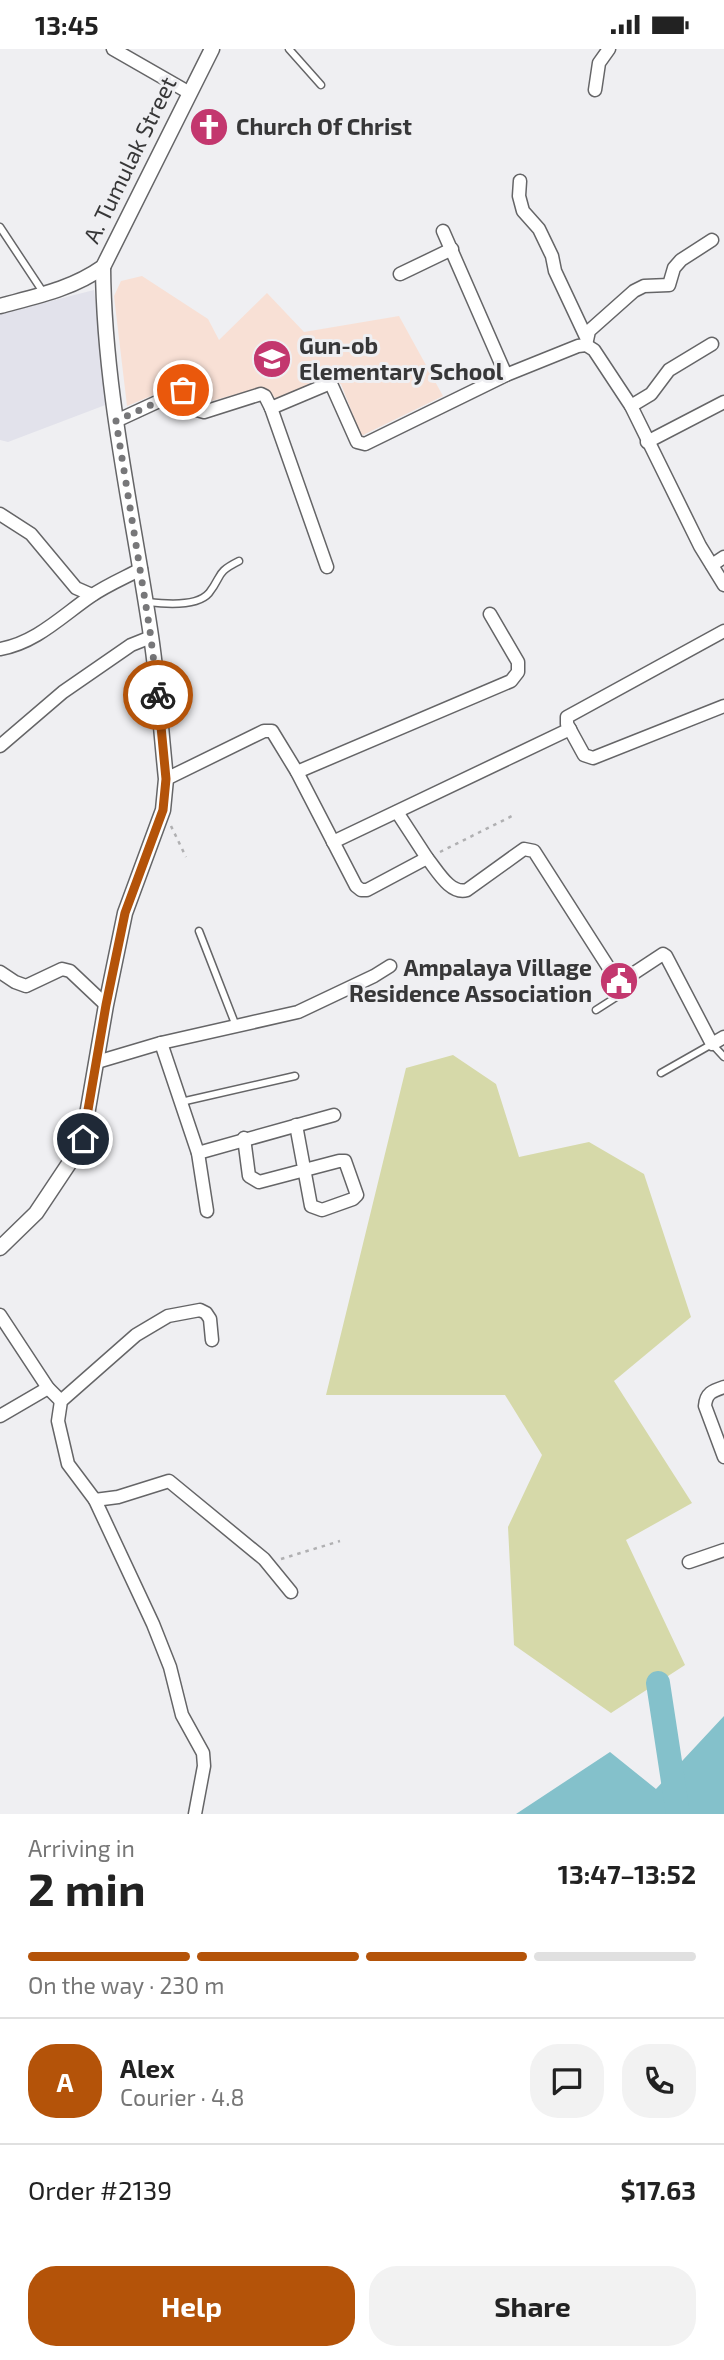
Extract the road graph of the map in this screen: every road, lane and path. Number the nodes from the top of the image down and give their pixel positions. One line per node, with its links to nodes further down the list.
1 (113, 49): 7 (street)
2 (212, 49): 7 (street, A. Tumulak Street)
3 (289, 49): 5 (lane)
4 (609, 49): 6 (street)
5 (321, 85)
6 (595, 90)
7 (188, 93): 13 (street, A. Tumulak Street)
8 (520, 181): 17 (street)
9 (0, 227): 15 (lane)
10 (443, 231): 12 (street)
11 (712, 240): 17 (street)
12 (452, 249): 14 (street); 19 (street)
13 (103, 267): 15 (street, A. Tumulak Street); 23 (street)
14 (400, 274)
15 (44, 294): 16 (street, A. Tumulak Street)
16 (0, 306)
17 (586, 341): 19 (street); 21 (street)
18 (712, 344): 21 (street)
19 (506, 375): 22 (street)
20 (724, 402): 24 (street)
21 (631, 406): 24 (street)
22 (271, 408): 23 (street); 29 (street)
23 (116, 421): 30 (street)
24 (647, 442): 28 (street)
25 (0, 514): 32 (street)
26 (724, 557): 28 (street)
27 (239, 561): 33 (lane)
28 (712, 565): 31 (street)
29 (327, 567)
30 (141, 569): 32 (street); 33 (street)
31 (724, 585)
32 (92, 595): 37 (street)
33 (146, 602): 36 (street)
34 (490, 614): 41 (street)
35 (724, 631): 39 (street)
36 (151, 637): 40 (street); 42 (street)
37 (0, 649)
38 (724, 706): 39 (street)
39 (570, 729): 44 (street)
40 (0, 746)
41 (297, 772): 42 (street); 46 (street)
42 (166, 779): 43 (street)
43 (163, 810): 47 (path); 53 (street)
44 (397, 812): 46 (street); 48 (street)
45 (514, 815): 48 (path)
46 (333, 842): 48 (street)
47 (186, 857)
48 (427, 858): 52 (street)
49 (199, 930): 55 (lane)
50 (390, 966): 55 (street)
51 (0, 972): 53 (street)
52 (625, 979): 54 (lane); 58 (street)
53 (106, 1005): 60 (street)
54 (596, 1010)
55 (236, 1026): 57 (street)
56 (724, 1037): 58 (street)
57 (161, 1043): 60 (street); 63 (street)
58 (712, 1044): 59 (lane); 61 (lane)
59 (724, 1057)
60 (97, 1062): 70 (street)
61 (661, 1073)
62 (296, 1076): 63 (lane)
63 (181, 1102): 67 (street)
64 (334, 1115): 65 (street)
65 (296, 1125): 66 (street); 68 (street)
66 (244, 1139): 67 (street); 68 (street)
67 (198, 1153): 69 (street)
68 (305, 1171): 68 (street)
69 (207, 1211)
70 (0, 1248)
71 (0, 1315): 74 (street)
72 (212, 1340): 75 (street)
73 (724, 1387): 77 (street)
74 (48, 1388): 75 (street); 76 (street)
75 (61, 1401): 78 (street)
76 (0, 1416)
77 (724, 1457)
78 (95, 1500): 82 (street); 84 (street)
79 (340, 1541): 82 (path)
80 (724, 1550): 81 (street)
81 (689, 1562)
82 (268, 1563): 83 (street)
83 (291, 1592)
84 (195, 1814)

